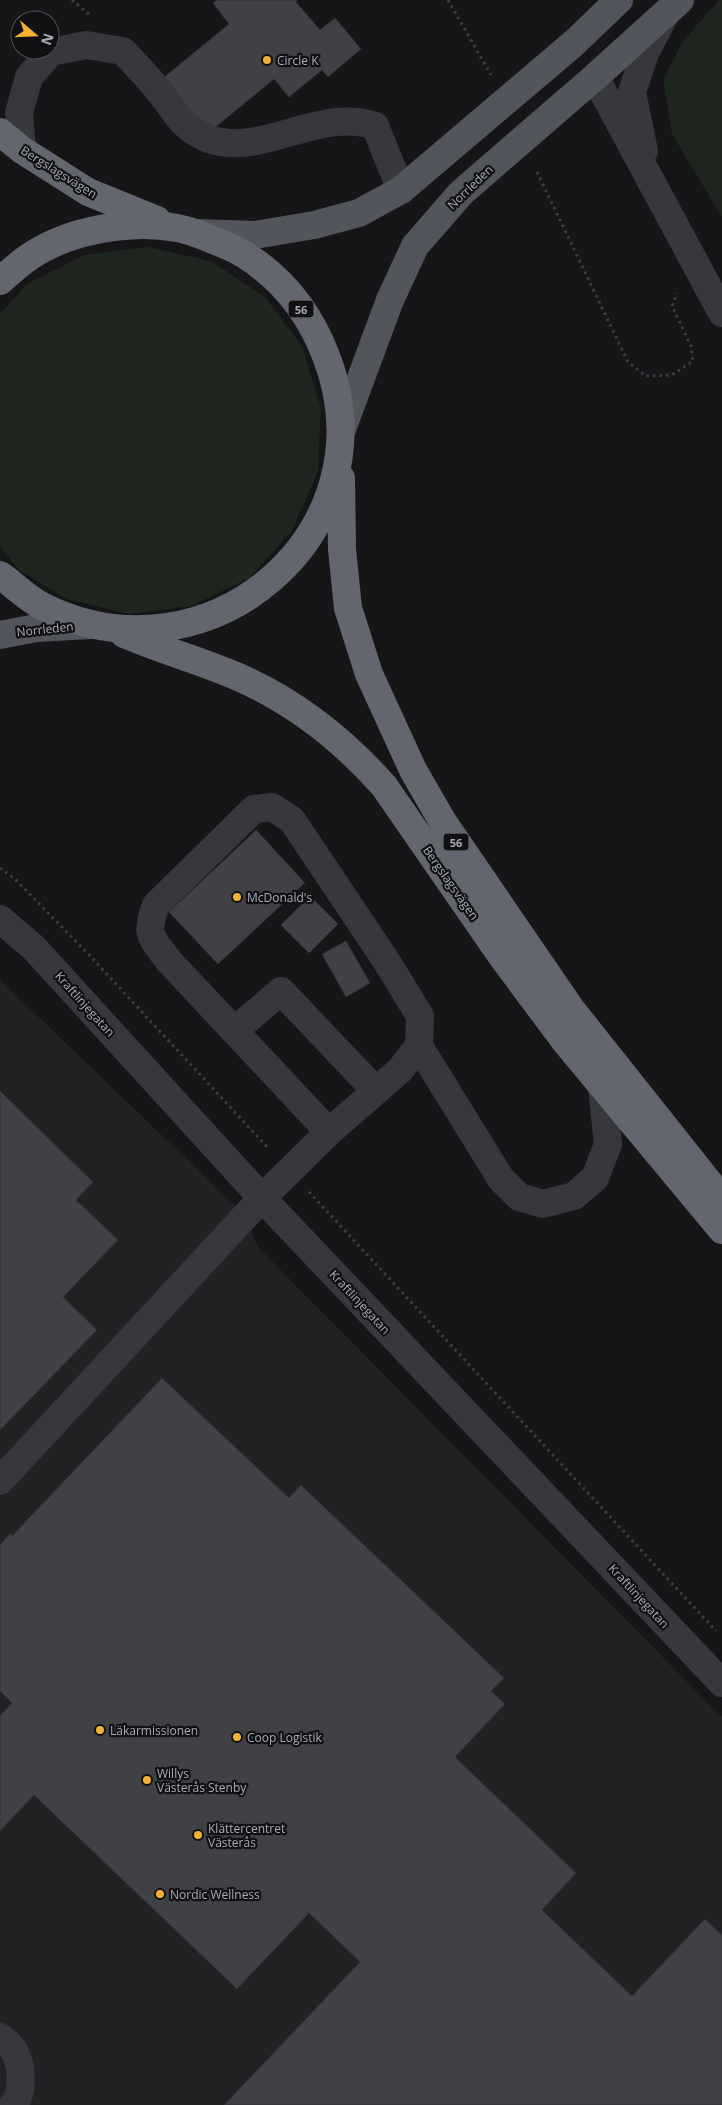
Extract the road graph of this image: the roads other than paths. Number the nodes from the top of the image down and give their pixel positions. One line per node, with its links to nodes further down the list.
1 (619, 0): 3 (main road)
2 (673, 6): 4 (main road, Norrleden); 7 (street)
3 (574, 43): 4 (main road); 8 (main road)
4 (595, 78): 7 (street); 12 (main road, Norrleden)
5 (0, 132): 6 (highway, Bergslagsvägen / 56)
6 (22, 150): 8 (street); 9 (highway, Bergslagsvägen / 56)
7 (650, 180): 11 (street)
8 (401, 190): 9 (main road)
9 (186, 230): 10 (highway, 56); 12 (highway, 56)
10 (0, 281)
11 (722, 313)
12 (340, 443): 14 (highway, 56); 23 (highway, 56)
13 (0, 575): 14 (highway, 56)
14 (100, 626): 15 (main road, Norrleden); 19 (highway, Bergslagsvägen / 56)
15 (0, 635)
16 (0, 919): 22 (street, Kraftlinjegatan)
17 (234, 1031): 18 (street); 20 (street); 21 (street)
18 (419, 1046): 19 (street); 20 (street)
19 (602, 1088): 24 (highway, Bergslagsvägen / 56)
20 (376, 1091): 21 (street)
21 (330, 1132): 22 (street)
22 (262, 1198): 25 (street); 26 (street, Kraftlinjegatan)
23 (722, 1199)
24 (722, 1230)
25 (0, 1481)
26 (722, 1683)
27 (0, 2037): 28 (street)
28 (13, 2105)

